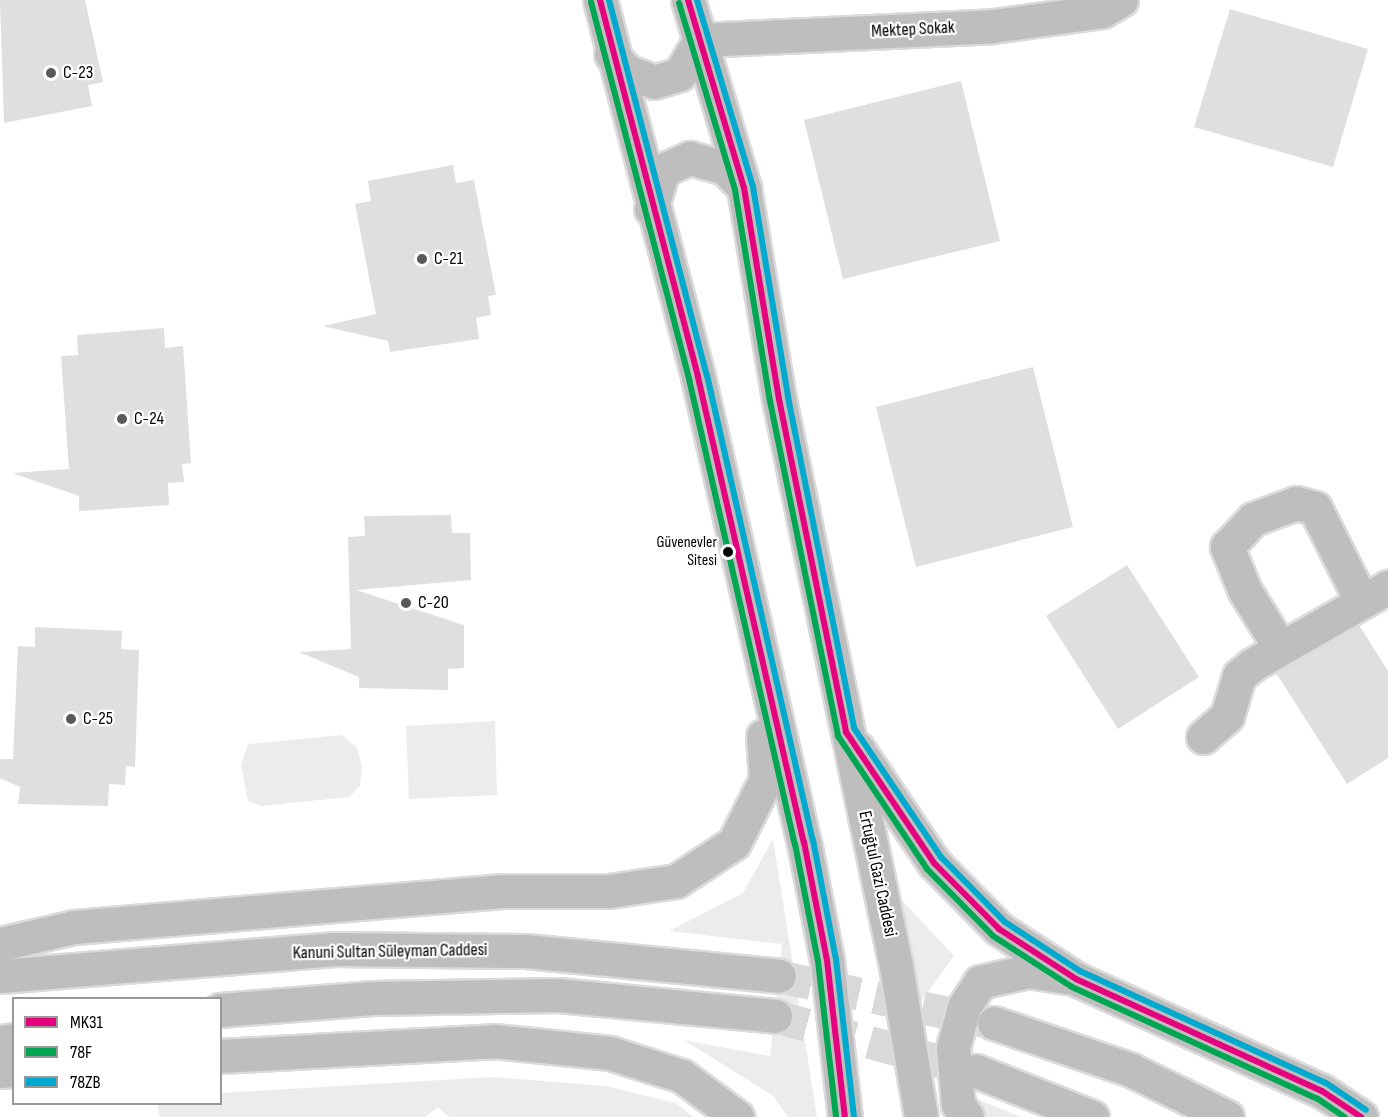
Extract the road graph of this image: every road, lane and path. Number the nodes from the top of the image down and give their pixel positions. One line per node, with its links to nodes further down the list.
1 (600, 0): 5 (main road)
2 (688, 0): 4 (main road, Ertuğtul Gazi Caddesi)
3 (1106, 4): 4 (main road, Mektep Sokak)
4 (700, 40): 5 (main road); 6 (main road, Ertuğtul Gazi Caddesi)
5 (611, 54): 7 (main road)
6 (744, 188): 7 (main road); 11 (main road, Ertuğtul Gazi Caddesi)
7 (651, 212): 9 (main road)
8 (1374, 594): 10 (main road); 10 (main road)
9 (756, 632): 13 (main road); 23 (main road)
10 (1279, 646): 12 (main road)
11 (846, 732): 16 (main road); 24 (main road, Ertuğtul Gazi Caddesi)
12 (1203, 737)
13 (0, 944)
14 (0, 976): 15 (main road, Kanuni Sultan Süleyman Caddesi)
15 (779, 976)
16 (1076, 979): 25 (main road); 28 (main road)
17 (222, 1010): 18 (main road)
18 (775, 1016)
19 (994, 1023): 27 (main road)
20 (222, 1056): 22 (main road)
21 (976, 1071): 26 (main road)
22 (737, 1117)
23 (845, 1117)
24 (921, 1117)
25 (967, 1117)
26 (1092, 1117)
27 (1227, 1117)
28 (1361, 1117)

